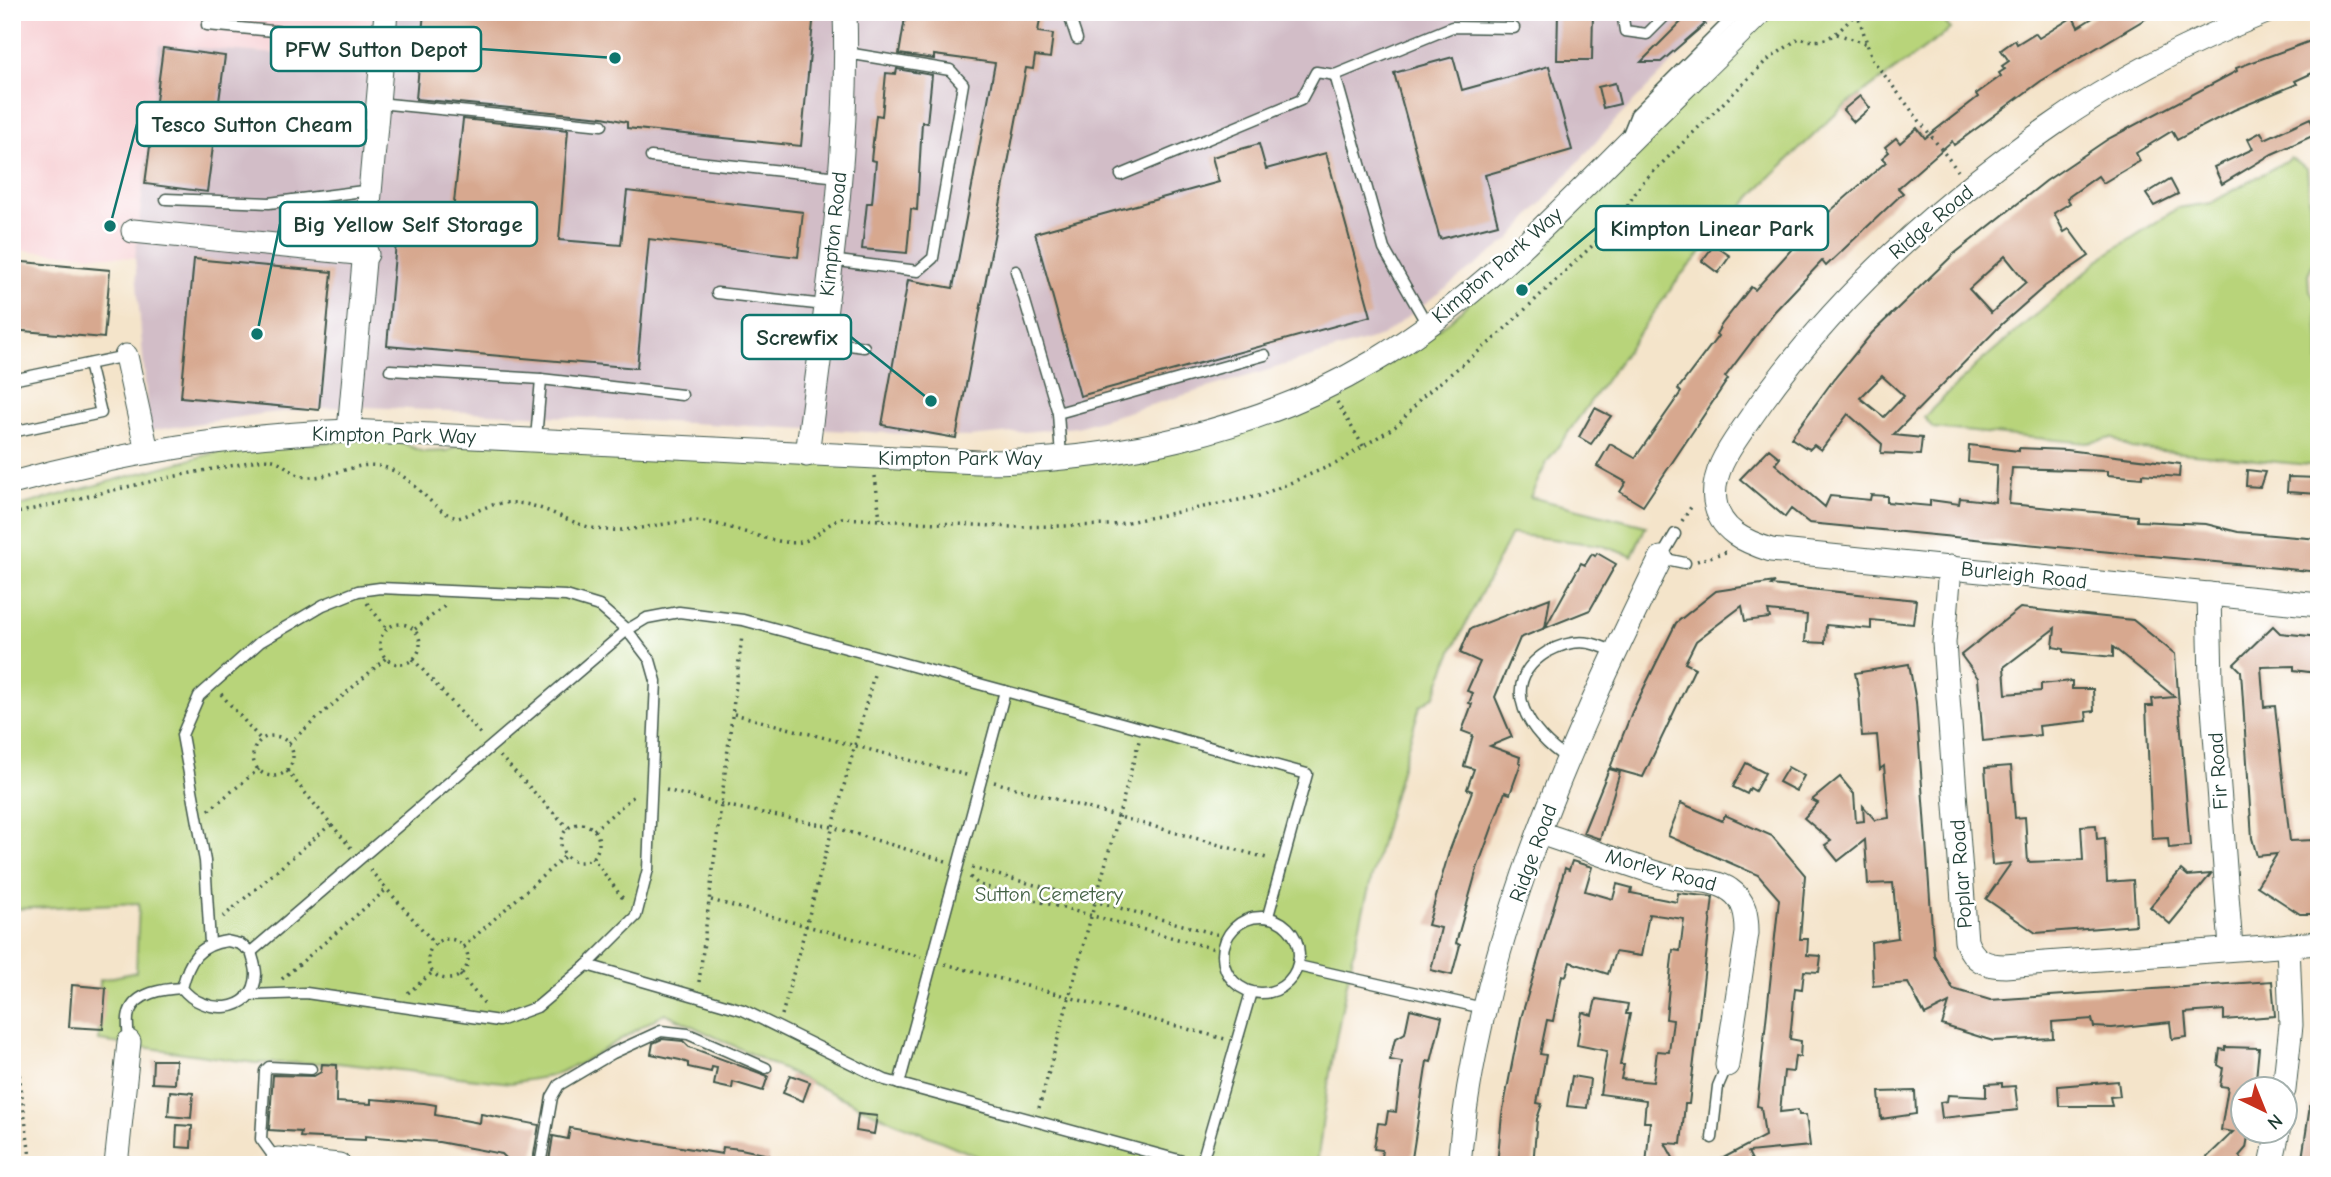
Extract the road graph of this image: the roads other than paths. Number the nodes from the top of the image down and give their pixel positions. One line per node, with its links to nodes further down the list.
1 (386, 12): 12 (street)
2 (845, 12): 13 (street, Kimpton Road)
3 (1068, 12): 11 (lane)
4 (1622, 12): 5 (lane)
5 (1669, 12)
6 (1738, 12): 17 (lane)
7 (1761, 12): 17 (street, Kimpton Park Way)
8 (2266, 12): 48 (street, Ridge Road)
9 (207, 25): 12 (lane)
10 (1514, 27): 14 (lane)
11 (1077, 39)
12 (383, 41): 15 (street)
13 (847, 53): 20 (street, Kimpton Road); 25 (lane)
14 (1335, 75): 19 (lane); 29 (lane)
15 (377, 103): 16 (lane); 21 (street)
16 (602, 125)
17 (1622, 149): 29 (street, Kimpton Park Way)
18 (651, 157): 20 (lane)
19 (1121, 175)
20 (839, 177): 25 (street, Kimpton Road)
21 (371, 190): 22 (lane); 24 (street)
22 (166, 199)
23 (132, 231): 24 (street)
24 (367, 254): 40 (street)
25 (830, 260): 28 (street, Kimpton Road)
26 (1016, 271): 39 (lane)
27 (717, 293): 28 (lane)
28 (825, 305): 30 (street, Kimpton Road)
29 (1428, 326): 45 (street, Kimpton Park Way)
30 (821, 341): 31 (lane); 44 (street, Kimpton Road)
31 (864, 347)
32 (1265, 355): 39 (lane)
33 (126, 356): 34 (lane); 43 (street)
34 (89, 364): 37 (lane); 41 (lane)
35 (390, 370): 36 (lane)
36 (541, 379): 38 (lane); 42 (lane)
37 (12, 380)
38 (682, 395)
39 (1058, 413): 45 (lane)
40 (349, 431): 42 (street, Kimpton Park Way); 43 (street, Kimpton Park Way)
41 (12, 432)
42 (536, 439): 44 (street, Kimpton Park Way)
43 (146, 451): 46 (street, Kimpton Park Way)
44 (807, 454): 45 (street, Kimpton Park Way)
45 (1061, 457)
46 (12, 483)
47 (1675, 534): 49 (lane)
48 (1738, 542): 51 (street, Burleigh Road)
49 (1661, 558): 50 (lane); 55 (street, Ridge Road)
50 (1685, 564)
51 (1950, 567): 52 (street, Burleigh Road); 63 (street, Poplar Road)
52 (2209, 594): 53 (street, Burleigh Road); 63 (street, Fir Road)
53 (2319, 605)
54 (627, 630): 56 (lane); 60 (lane); 64 (lane); 65 (lane)
55 (1615, 651): 57 (street, Ridge Road); 57 (lane)
56 (1005, 691): 59 (lane); 76 (lane)
57 (1568, 759): 58 (street, Ridge Road)
58 (1539, 833): 70 (street, Ridge Road); 72 (street, Morley Road)
59 (1268, 916): 66 (lane); 68 (lane)
60 (210, 943): 64 (lane); 67 (lane)
61 (2319, 943): 62 (street, Poplar Road)
62 (2288, 944): 63 (street, Poplar Road); 75 (street)
63 (2231, 948)
64 (251, 952): 69 (lane)
65 (587, 965): 69 (lane); 76 (lane)
66 (1298, 966): 68 (lane); 70 (lane)
67 (182, 988): 69 (lane); 71 (lane)
68 (1251, 992): 83 (lane)
69 (248, 995)
70 (1483, 1008): 84 (street, Ridge Road)
71 (128, 1042): 80 (street)
72 (1727, 1065): 77 (lane)
73 (766, 1068): 82 (lane)
74 (311, 1069): 79 (lane)
75 (2286, 1076)
76 (899, 1084): 83 (lane)
77 (1712, 1138)
78 (2275, 1146): 85 (street)
79 (276, 1162): 81 (street)
80 (116, 1165)
81 (340, 1165)
82 (540, 1165)
83 (1199, 1165)
84 (1459, 1165)
85 (2272, 1165)

